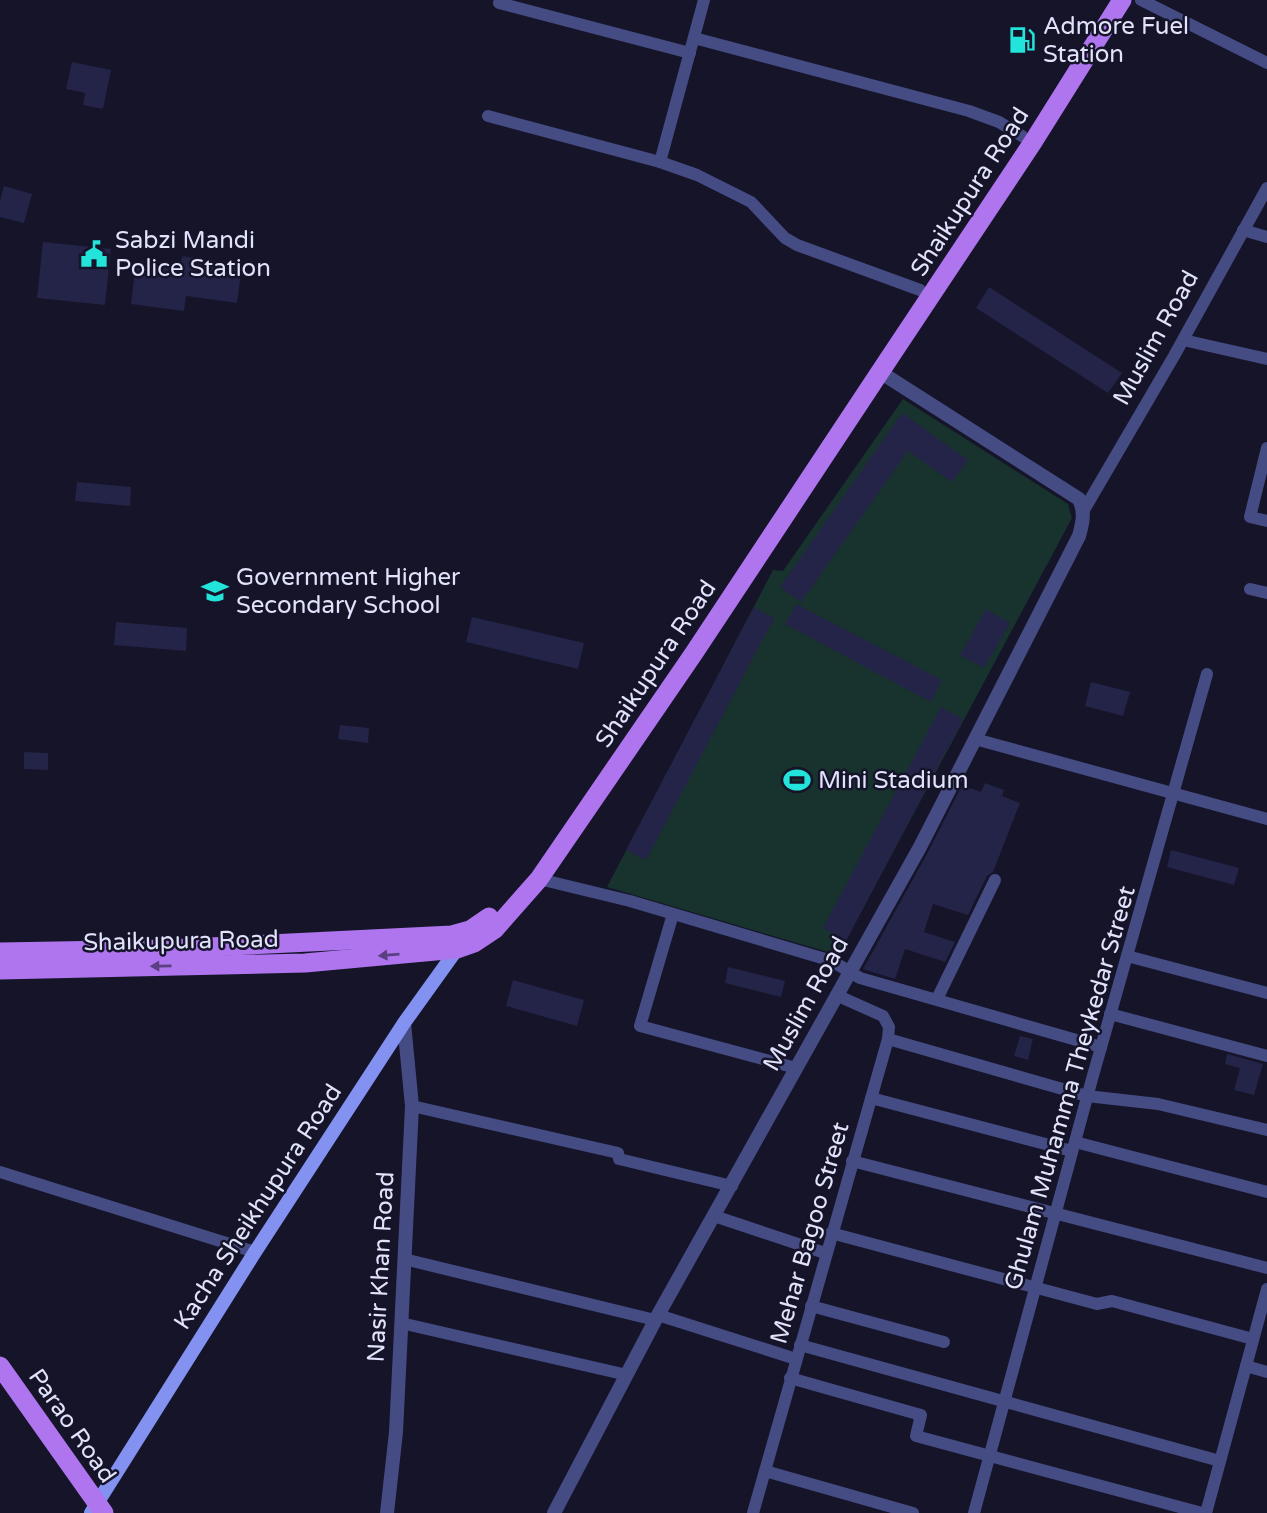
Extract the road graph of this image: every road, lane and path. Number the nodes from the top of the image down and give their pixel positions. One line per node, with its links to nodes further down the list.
1 (704, 0): 6 (street)
2 (1108, 0): 10 (main road, Shaikupura Road)
3 (1122, 0): 18 (main road, Shaikupura Road)
4 (1141, 0): 8 (street)
5 (499, 3): 7 (street)
6 (694, 38): 7 (street); 10 (street)
7 (690, 53): 11 (street)
8 (1267, 63)
9 (488, 116): 11 (street)
10 (1022, 136): 15 (main road, Shaikupura Road)
11 (660, 162): 15 (street)
12 (1267, 188): 13 (street, Muslim Road)
13 (1243, 230): 14 (street); 16 (street, Muslim Road)
14 (1267, 237)
15 (920, 290): 31 (main road, Shaikupura Road)
16 (1183, 340): 17 (street); 20 (street, Muslim Road)
17 (1267, 359)
18 (880, 372): 20 (street); 28 (main road, Shaikupura Road)
19 (1267, 449): 21 (street)
20 (1084, 510): 25 (street, Muslim Road)
21 (1267, 521)
22 (1250, 589): 23 (street)
23 (1267, 593)
24 (1208, 674): 26 (street, Ghulam Muhamma Theykedar Street)
25 (975, 738): 26 (street); 36 (street, Muslim Road)
26 (1174, 795): 27 (street); 34 (street, Ghulam Muhamma Theykedar Street)
27 (1267, 820)
28 (539, 879): 30 (street); 32 (main road, Shaikupura Road)
29 (995, 880): 39 (street)
30 (673, 914): 36 (street); 45 (street)
31 (470, 930): 32 (main road, Kacha Sheikhupura Road); 33 (main road, Shaikupura Road)
32 (457, 949): 35 (main road, Shaikupura Road, one-way to 35); 41 (main road, Kacha Sheikhupura Road)
33 (0, 952)
34 (1127, 956): 37 (street); 40 (street, Ghulam Muhamma Theykedar Street)
35 (0, 970)
36 (850, 973): 38 (street, Muslim Road); 39 (street)
37 (1267, 993)
38 (836, 995): 42 (street); 45 (street, Muslim Road)
39 (937, 999): 43 (street)
40 (1110, 1014): 43 (street, Ghulam Muhamma Theykedar Street); 44 (street)
41 (404, 1023): 48 (street, Nasir Khan Road); 58 (main road, Kacha Sheikhupura Road)
42 (888, 1039): 46 (street); 47 (street, Mehar Bagoo Street)
43 (1101, 1047): 46 (street, Ghulam Muhamma Theykedar Street)
44 (1267, 1056)
45 (796, 1068): 53 (street, Muslim Road)
46 (1087, 1096): 49 (street); 50 (street, Ghulam Muhamma Theykedar Street)
47 (871, 1098): 50 (street); 51 (street, Mehar Bagoo Street)
48 (412, 1105): 53 (street); 60 (street, Nasir Khan Road)
49 (1267, 1130)
50 (1074, 1147): 54 (street); 55 (street, Ghulam Muhamma Theykedar Street)
51 (852, 1161): 55 (street); 57 (street, Mehar Bagoo Street)
52 (0, 1172): 58 (street)
53 (732, 1186): 56 (street, Muslim Road)
54 (1267, 1192)
55 (1056, 1213): 61 (street); 62 (street, Ghulam Muhamma Theykedar Street)
56 (714, 1216): 59 (street); 65 (street, Muslim Road)
57 (831, 1233): 59 (street, Mehar Bagoo Street); 62 (street)
58 (255, 1252): 80 (main road, Kacha Sheikhupura Road)
59 (825, 1253): 64 (street, Mehar Bagoo Street)
60 (404, 1259): 65 (street); 66 (street, Nasir Khan Road)
61 (1267, 1268)
62 (1036, 1288): 67 (street); 76 (street, Ghulam Muhamma Theykedar Street)
63 (1266, 1295): 67 (street)
64 (811, 1306): 68 (street); 69 (street, Mehar Bagoo Street)
65 (657, 1318): 70 (street); 74 (street, Muslim Road)
66 (401, 1323): 74 (street); 81 (street, Nasir Khan Road)
67 (1253, 1339): 72 (street)
68 (944, 1342)
69 (800, 1345): 70 (street, Mehar Bagoo Street); 76 (street)
70 (796, 1359): 75 (street, Mehar Bagoo Street)
71 (0, 1366): 80 (main road, Parao Road)
72 (1246, 1366): 73 (street); 78 (street)
73 (1267, 1371)
74 (627, 1376): 82 (street, Muslim Road)
75 (790, 1378): 77 (street); 79 (street, Mehar Bagoo Street)
76 (1005, 1401): 77 (street, Ghulam Muhamma Theykedar Street); 78 (street)
77 (990, 1455): 85 (street, Ghulam Muhamma Theykedar Street); 86 (street)
78 (1220, 1461): 86 (street)
79 (765, 1471): 83 (street, Mehar Bagoo Street); 84 (street)
80 (97, 1510)
81 (387, 1513)
82 (554, 1513)
83 (753, 1513)
84 (913, 1513)
85 (974, 1513)
86 (1204, 1513)

